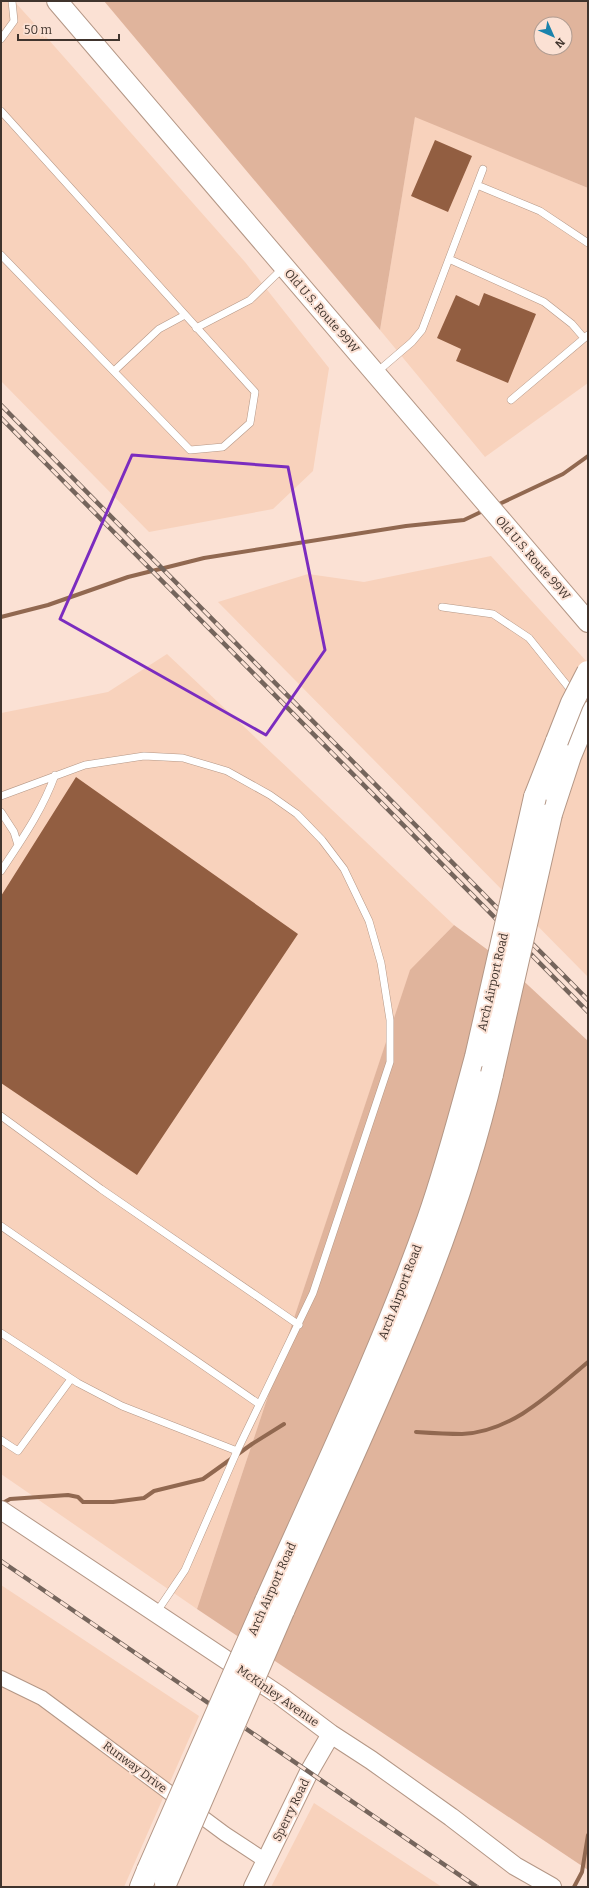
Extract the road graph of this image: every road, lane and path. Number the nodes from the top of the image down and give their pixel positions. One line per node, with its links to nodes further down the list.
1 (12, 1): 3 (lane)
2 (57, 1): 10 (main road, Old U.S. Route 99W)
3 (1, 39)
4 (1, 111): 11 (lane)
5 (483, 169): 6 (lane)
6 (477, 185): 7 (lane); 9 (lane)
7 (588, 242)
8 (1, 255): 14 (lane)
9 (449, 259): 13 (lane); 15 (lane)
10 (284, 267): 12 (lane); 15 (main road, Old U.S. Route 99W)
11 (185, 315): 12 (lane); 14 (lane)
12 (196, 328): 14 (lane)
13 (586, 336): 16 (lane)
14 (114, 371)
15 (376, 374): 18 (main road, Old U.S. Route 99W)
16 (511, 400)
17 (442, 607): 20 (lane)
18 (588, 622)
19 (588, 672): 22 (main road, Arch Airport Road, bridge)
20 (588, 709)
21 (588, 713): 22 (main road, Arch Airport Road)
22 (563, 748): 37 (main road, Arch Airport Road, bridge); 37 (main road, Arch Airport Road, bridge)
23 (55, 775): 24 (lane); 26 (lane); 30 (lane)
24 (1, 796)
25 (1, 812): 26 (lane)
26 (18, 845): 27 (lane)
27 (1, 871)
28 (1, 1116): 30 (lane)
29 (1, 1226): 33 (lane)
30 (299, 1325): 33 (lane)
31 (1, 1333): 32 (lane)
32 (71, 1379): 34 (lane); 35 (lane)
33 (259, 1404): 35 (lane)
34 (1, 1440)
35 (237, 1451): 38 (lane)
36 (1, 1510): 38 (street, McKinley Avenue)
37 (275, 1606): 42 (main road, Arch Airport Road, bridge)
38 (156, 1613): 40 (street, McKinley Avenue)
39 (1, 1678): 41 (street, Runway Drive)
40 (331, 1734): 41 (street, Sperry Road); 44 (street, McKinley Avenue)
41 (266, 1861): 43 (street, Sperry Road)
42 (154, 1881)
43 (253, 1887)
44 (552, 1887)

